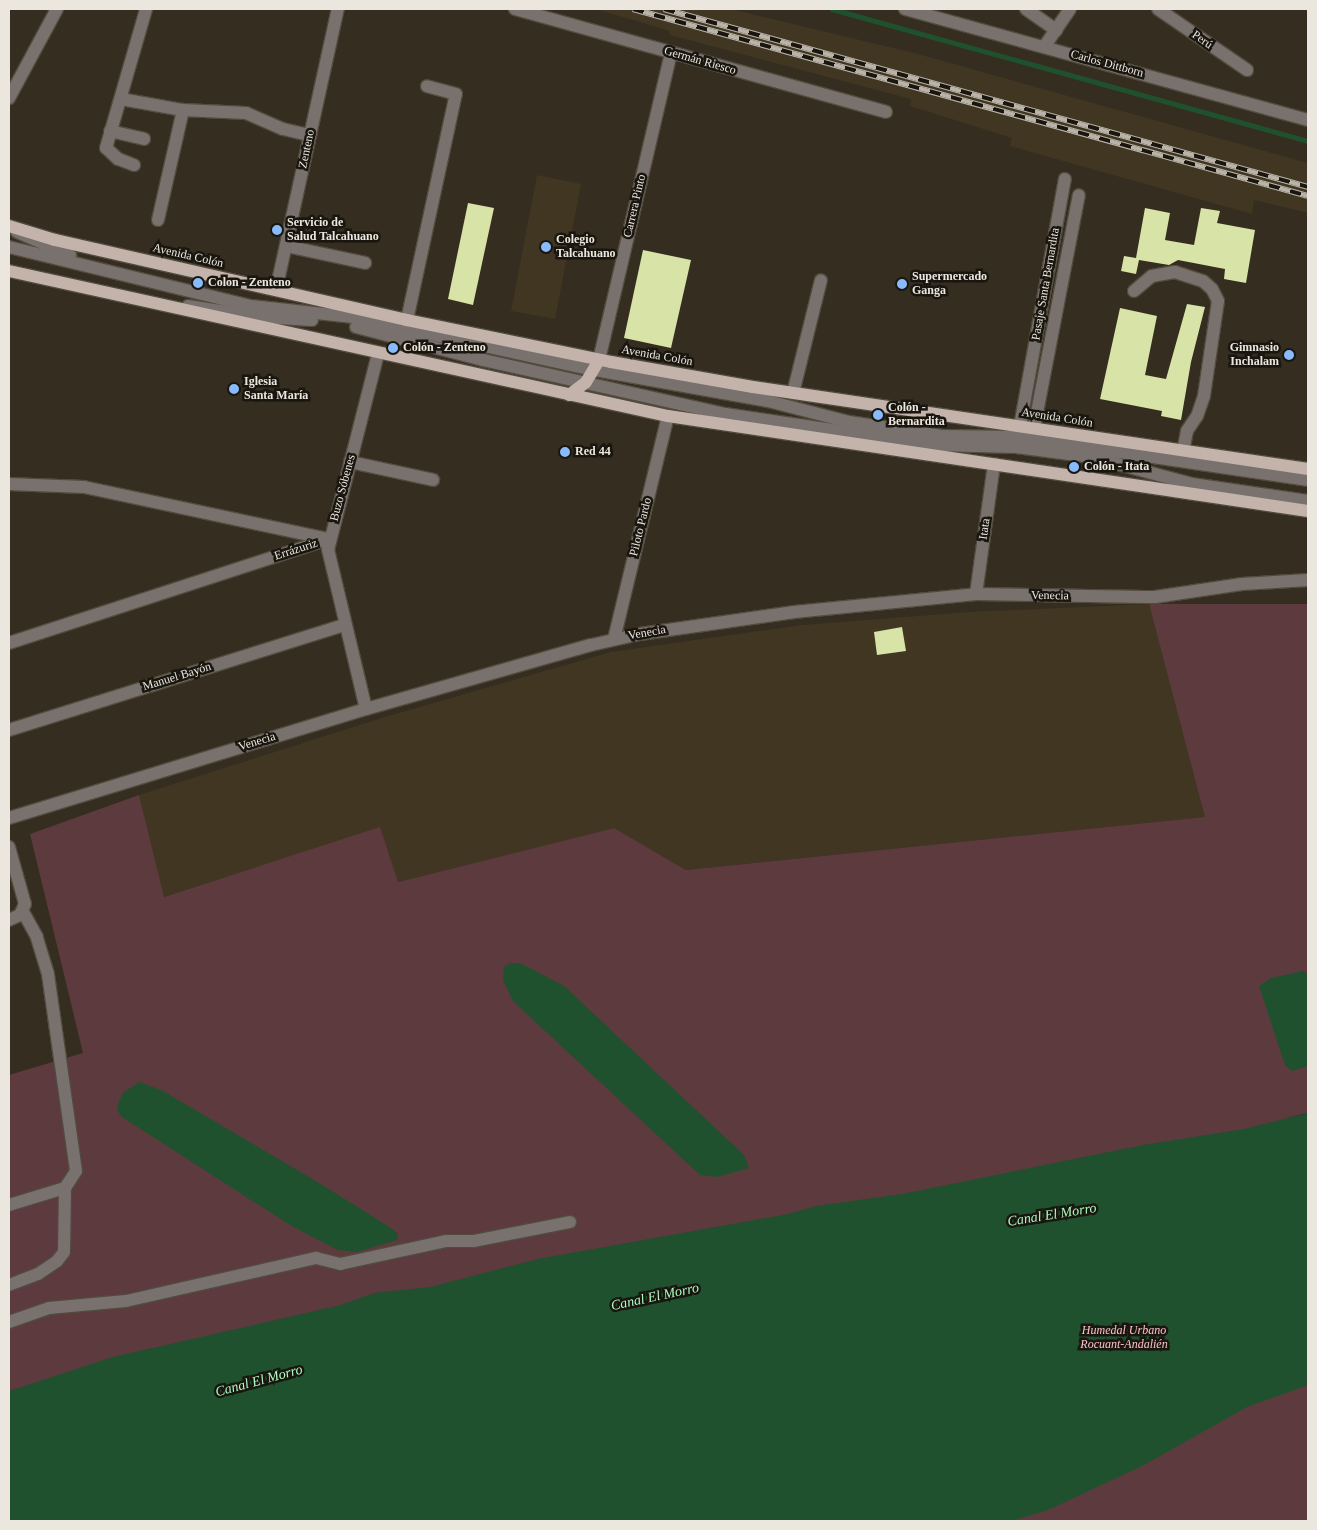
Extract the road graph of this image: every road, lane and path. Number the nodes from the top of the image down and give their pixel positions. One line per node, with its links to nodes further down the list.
1 (57, 9): 14 (street)
2 (146, 9): 15 (street)
3 (338, 9): 20 (street, Zenteno)
4 (515, 9): 11 (street, Germán Riesco)
5 (905, 9): 10 (street, Carlos Dittborn)
6 (1026, 9): 9 (street)
7 (1070, 9): 9 (street)
8 (1158, 9): 12 (street, Perú)
9 (1056, 30): 10 (street)
10 (1044, 47): 18 (street, Carlos Dittborn)
11 (670, 52): 17 (street, Germán Riesco); 38 (street, Carrera Pinto)
12 (1247, 70)
13 (427, 86): 36 (street)
14 (9, 98)
15 (121, 99): 16 (street); 19 (street)
16 (183, 110): 20 (street); 25 (street)
17 (886, 112)
18 (1308, 120)
19 (110, 131): 21 (street); 22 (street)
20 (310, 135): 27 (street, Zenteno)
21 (144, 139)
22 (134, 165)
23 (1065, 179): 43 (street, Pasaje Santa Bernardita)
24 (1079, 195): 44 (street)
25 (158, 220)
26 (9, 227): 31 (street); 33 (main road, Avenida Colón)
27 (286, 246): 29 (street); 33 (street, Zenteno)
28 (9, 247): 31 (street)
29 (365, 263)
30 (9, 271): 35 (main road)
31 (121, 273): 38 (street)
32 (821, 280): 40 (street)
33 (276, 290): 36 (main road, Avenida Colón)
34 (1134, 291): 45 (street)
35 (153, 305): 37 (main road); 39 (street)
36 (407, 320): 38 (main road, Avenida Colón)
37 (378, 354): 41 (main road); 46 (street, Buzo Sóbenes)
38 (597, 365): 39 (main road); 40 (main road, Avenida Colón); 50 (street)
39 (586, 382): 41 (main road); 52 (street)
40 (793, 393): 43 (main road, Avenida Colón)
41 (569, 395): 42 (main road)
42 (668, 416): 47 (main road); 58 (street, Piloto Pardo)
43 (1020, 426): 44 (main road, Avenida Colón)
44 (1034, 428): 45 (main road, Avenida Colón)
45 (1183, 451): 48 (main road, Avenida Colón)
46 (350, 462): 49 (street); 54 (street, Buzo Sóbenes)
47 (994, 464): 53 (main road); 56 (street, Itata)
48 (1308, 470)
49 (433, 480)
50 (1308, 480)
51 (9, 484): 54 (street, Errázuriz)
52 (1308, 501)
53 (1308, 511)
54 (330, 539): 57 (street, Buzo Sóbenes); 59 (street, Errázuriz)
55 (1308, 580): 56 (street, Venecia)
56 (976, 594): 58 (street, Venecia)
57 (345, 625): 60 (street, Buzo Sóbenes); 61 (street, Manuel Bayón)
58 (614, 639): 60 (street, Venecia)
59 (9, 643)
60 (366, 709): 62 (street, Venecia)
61 (9, 730)
62 (9, 818)
63 (9, 847): 64 (street)
64 (23, 912): 65 (street); 66 (street)
65 (9, 920)
66 (65, 1188): 67 (street); 69 (street)
67 (9, 1205)
68 (570, 1222): 70 (street)
69 (9, 1285)
70 (9, 1322)

